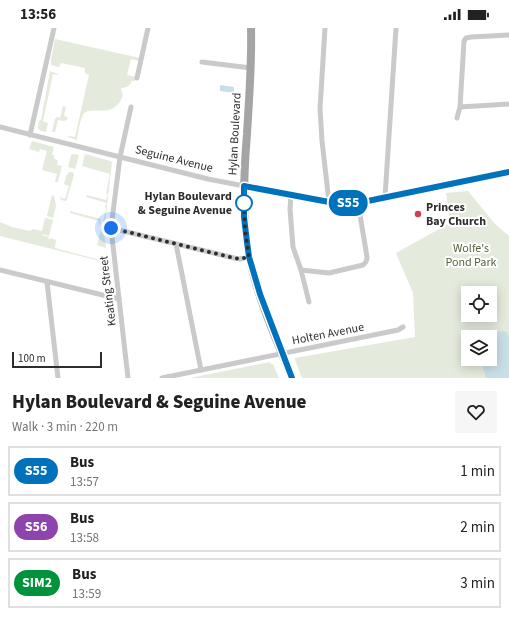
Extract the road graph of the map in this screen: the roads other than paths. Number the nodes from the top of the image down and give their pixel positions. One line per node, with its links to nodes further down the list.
1 (54, 28): 15 (street)
2 (148, 28): 9 (street)
3 (251, 28): 8 (main road, Hylan Boulevard)
4 (325, 28): 21 (street)
5 (396, 28): 20 (street)
6 (509, 35): 12 (street)
7 (202, 62): 8 (street)
8 (251, 68): 18 (main road, Hylan Boulevard)
9 (137, 78)
10 (509, 104): 12 (street)
11 (131, 107): 16 (street, Keating Street)
12 (460, 107): 13 (street)
13 (457, 118)
14 (0, 127): 15 (street, Seguine Avenue)
15 (30, 134): 16 (street, Seguine Avenue)
16 (120, 157): 18 (street, Seguine Avenue); 23 (street, Keating Street)
17 (509, 172): 20 (street, Seguine Avenue)
18 (244, 186): 19 (street, Seguine Avenue); 25 (main road, Hylan Boulevard)
19 (291, 195): 21 (street, Seguine Avenue); 27 (street)
20 (385, 197): 22 (street, Seguine Avenue)
21 (329, 202): 22 (street, Seguine Avenue)
22 (358, 203): 27 (street)
23 (111, 228): 24 (street); 29 (street, Keating Street)
24 (176, 244): 25 (street); 33 (street)
25 (249, 257): 32 (main road, Hylan Boulevard)
26 (0, 270): 28 (street)
27 (301, 270): 30 (street)
28 (48, 282): 29 (street); 34 (street)
29 (119, 299): 35 (street, Keating Street)
30 (309, 302)
31 (403, 327): 32 (street, Holten Avenue)
32 (282, 353): 33 (street, Holten Avenue); 37 (main road, Hylan Boulevard)
33 (201, 370): 36 (street, Holten Avenue)
34 (58, 378)
35 (128, 378)
36 (162, 378)
37 (292, 378)

